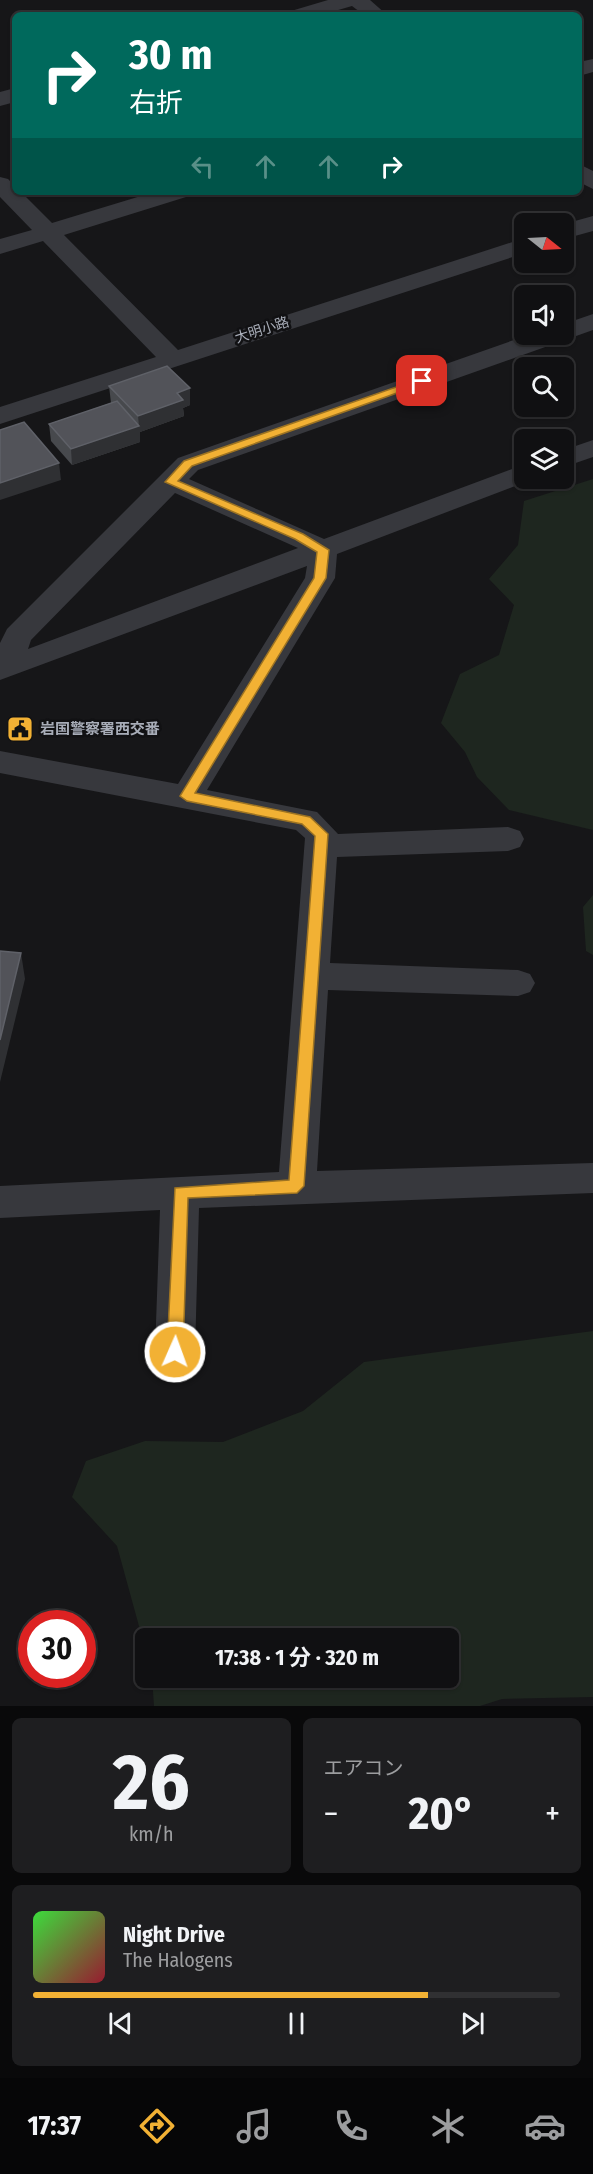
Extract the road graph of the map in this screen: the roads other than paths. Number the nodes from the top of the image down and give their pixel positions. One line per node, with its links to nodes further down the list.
1 (351, 0): 3 (street)
2 (357, 0): 4 (street)
3 (309, 12)
4 (373, 12)
5 (0, 184): 9 (street)
6 (168, 195): 9 (street)
7 (593, 223): 8 (street)
8 (574, 229)
9 (48, 232): 10 (street); 15 (street)
10 (0, 247)
11 (514, 249): 15 (street, 大明小路)
12 (593, 322): 13 (street)
13 (574, 329)
14 (525, 345): 20 (street)
15 (173, 358): 16 (street, 大明小路)
16 (0, 417)
17 (593, 448): 18 (street)
18 (574, 455)
19 (514, 478): 21 (street)
20 (171, 482): 21 (street); 22 (street)
21 (323, 550): 22 (street); 24 (street)
22 (6, 668)
23 (0, 762): 24 (street)
24 (187, 796): 26 (street)
25 (508, 839): 26 (street)
26 (321, 846): 27 (street)
27 (311, 976): 28 (street); 30 (street)
28 (518, 983)
29 (593, 1178): 30 (street)
30 (297, 1186): 31 (street)
31 (180, 1192): 32 (street); 33 (street)
32 (0, 1202)
33 (175, 1352)

